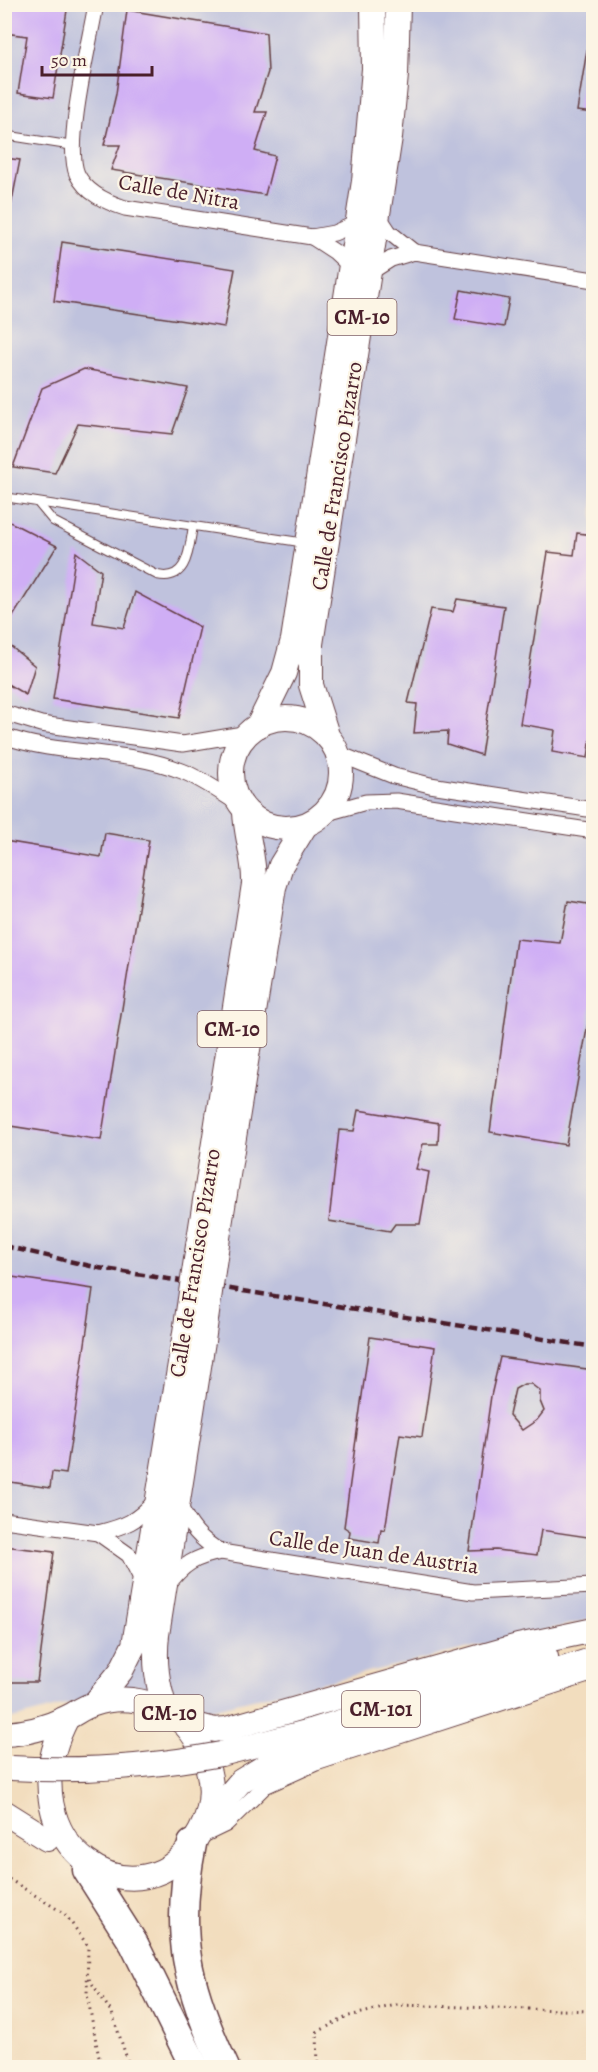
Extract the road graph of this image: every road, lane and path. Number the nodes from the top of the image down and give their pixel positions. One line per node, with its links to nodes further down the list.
1 (96, 4): 5 (street, Calle de Nitra)
2 (373, 4): 6 (main road, Calle de Francisco Pizarro / CM-10)
3 (398, 4): 6 (main road, Calle de Francisco Pizarro / CM-10)
4 (4, 135): 5 (lane)
5 (74, 146): 7 (street, Calle de Nitra)
6 (368, 220): 7 (street, Calle de Nitra); 8 (street); 9 (main road, Calle de Francisco Pizarro / CM-10)
7 (312, 237): 9 (street, Calle de Nitra)
8 (414, 252): 9 (street); 10 (street)
9 (360, 270): 14 (main road, Calle de Francisco Pizarro / CM-10); 17 (main road, Calle de Francisco Pizarro / CM-10)
10 (594, 280)
11 (4, 497): 12 (lane)
12 (38, 503): 13 (lane); 13 (lane)
13 (193, 526): 14 (lane)
14 (308, 543): 16 (main road, Calle de Francisco Pizarro / CM-10)
15 (4, 713): 16 (street)
16 (254, 729): 17 (main road); 20 (main road, CM-10)
17 (326, 732): 19 (main road, CM-10)
18 (4, 736): 20 (street)
19 (339, 754): 21 (street); 22 (main road, CM-10)
20 (242, 808): 22 (main road); 24 (main road, Calle de Francisco Pizarro / CM-10)
21 (594, 810)
22 (314, 820): 23 (street); 24 (main road, Calle de Francisco Pizarro / CM-10)
23 (594, 831)
24 (207, 1248): 25 (main road, Calle de Francisco Pizarro / CM-10, bridge)
25 (169, 1499): 27 (street); 28 (street); 30 (main road, Calle de Francisco Pizarro / CM-10)
26 (4, 1520): 27 (street)
27 (98, 1533): 30 (street)
28 (221, 1552): 29 (street, Calle de Juan de Austria); 30 (street)
29 (594, 1586)
30 (154, 1588): 35 (main road, Calle de Francisco Pizarro / CM-10); 36 (main road, Calle de Francisco Pizarro / CM-10)
31 (594, 1630): 36 (main road)
32 (594, 1646): 39 (main road, CM-101, bridge)
33 (594, 1659): 42 (main road)
34 (594, 1673): 40 (street)
35 (95, 1703): 36 (main road, CM-10); 37 (main road, CM-10)
36 (174, 1716): 42 (main road, CM-10)
37 (67, 1718): 38 (main road); 43 (main road, CM-10)
38 (4, 1734)
39 (8, 1768)
40 (242, 1806): 42 (street); 42 (street)
41 (4, 1812): 43 (main road)
42 (204, 1824): 44 (main road, CM-10); 51 (highway, CM-10)
43 (51, 1842): 44 (main road, CM-10)
44 (87, 1870): 50 (highway, CM-10)
45 (4, 1876): 46 (path)
46 (88, 1978): 48 (path); 49 (path)
47 (594, 2011): 52 (path)
48 (101, 2067)
49 (130, 2067)
50 (195, 2067)
51 (225, 2067)
52 (318, 2067)

